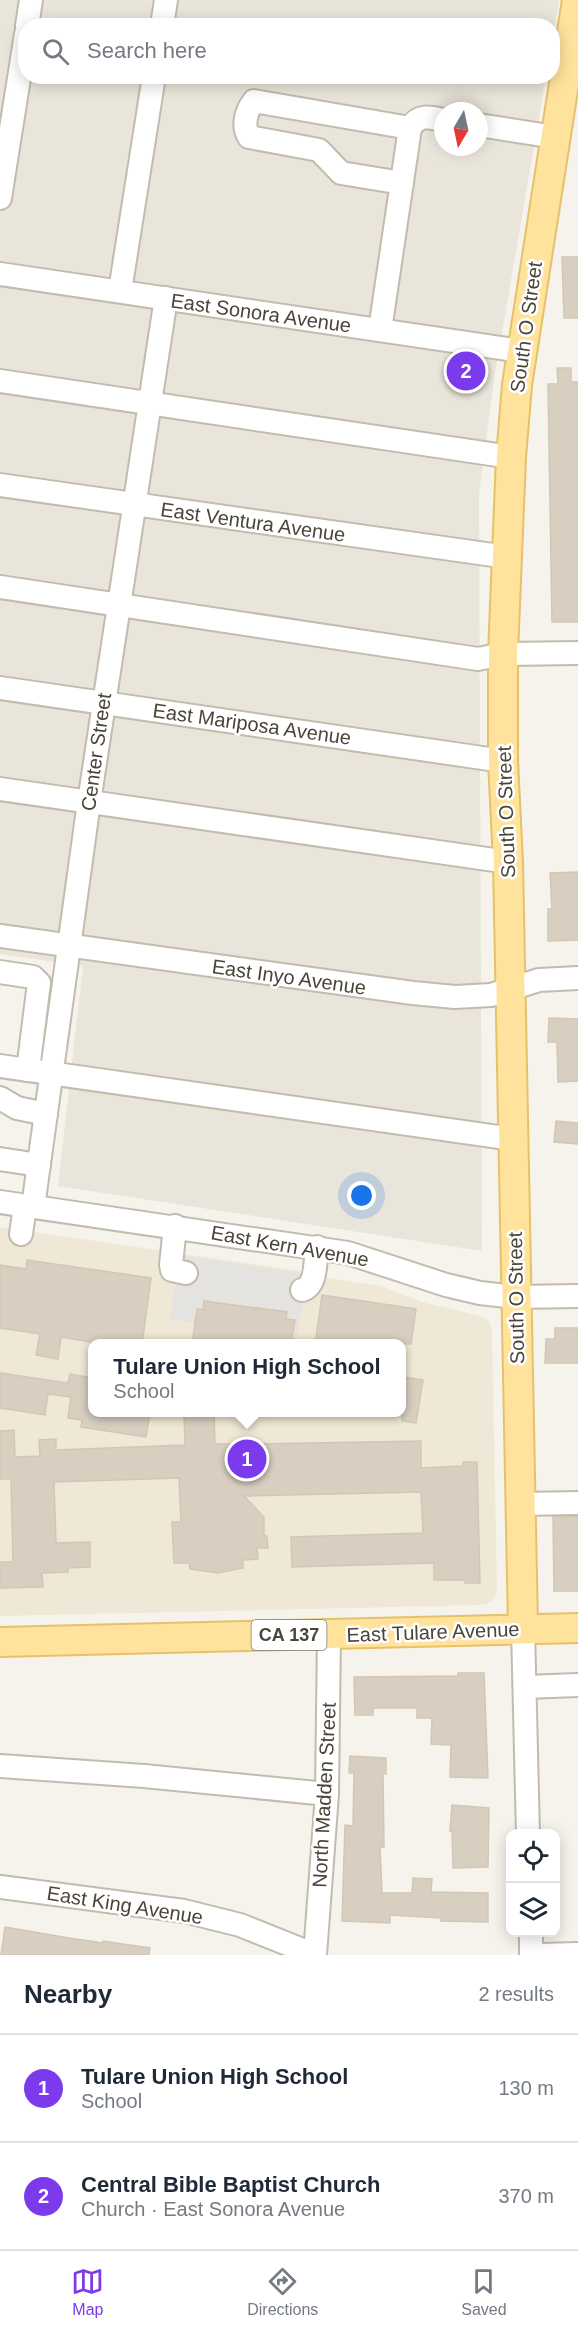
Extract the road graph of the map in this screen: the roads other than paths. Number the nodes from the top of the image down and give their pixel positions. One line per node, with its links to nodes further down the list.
1 (31, 0): 4 (street)
2 (166, 0): 5 (street)
3 (577, 0): 12 (main road, South O Street)
4 (28, 18)
5 (163, 18)
6 (18, 84): 15 (street)
7 (153, 84): 17 (street)
8 (325, 113): 11 (street); 13 (street); 13 (street)
9 (434, 119): 11 (street)
10 (488, 126): 12 (street)
11 (410, 128): 14 (street)
12 (555, 137): 20 (main road, South O Street)
13 (319, 150): 14 (street)
14 (402, 183): 19 (street)
15 (0, 198)
16 (0, 274): 17 (street, East Sonora Avenue)
17 (120, 291): 18 (street, East Sonora Avenue)
18 (166, 298): 19 (street, East Sonora Avenue); 22 (street, Center Street)
19 (380, 330): 20 (street, East Sonora Avenue)
20 (521, 351): 23 (main road, South O Street)
21 (0, 381): 22 (street)
22 (149, 404): 23 (street); 25 (street, Center Street)
23 (511, 457): 26 (main road, South O Street)
24 (0, 485): 25 (street, East Ventura Avenue)
25 (135, 506): 26 (street, East Ventura Avenue); 28 (street, Center Street)
26 (507, 557): 30 (main road, South O Street)
27 (0, 587): 28 (street)
28 (119, 604): 30 (street); 32 (street, Center Street)
29 (578, 653): 30 (street)
30 (503, 654): 33 (main road, South O Street)
31 (0, 688): 32 (street, East Mariposa Avenue)
32 (104, 703): 33 (street, East Mariposa Avenue); 35 (street, Center Street)
33 (503, 761): 36 (main road, South O Street)
34 (0, 789): 35 (street)
35 (89, 802): 36 (street); 38 (street, Center Street)
36 (507, 862): 41 (main road, South O Street)
37 (0, 936): 38 (street, East Inyo Avenue)
38 (70, 947): 41 (street, East Inyo Avenue); 43 (street, Center Street)
39 (0, 972): 42 (street)
40 (578, 978): 41 (street, East Inyo Avenue)
41 (510, 987): 49 (main road, South O Street)
42 (36, 1011): 43 (street); 45 (street)
43 (60, 1013): 46 (street, Center Street)
44 (0, 1066): 45 (street)
45 (28, 1070): 46 (street)
46 (51, 1074): 48 (street, Center Street); 49 (street)
47 (0, 1098): 48 (street)
48 (46, 1114): 51 (street, Center Street)
49 (513, 1139): 60 (main road, South O Street)
50 (0, 1160): 51 (street)
51 (39, 1165): 53 (street, Center Street)
52 (0, 1202): 53 (street, East Kern Avenue)
53 (29, 1206): 54 (street, East Kern Avenue); 55 (street, Center Street)
54 (175, 1226): 56 (street, East Kern Avenue); 57 (street)
55 (21, 1234)
56 (317, 1247): 58 (street); 60 (street, East Kern Avenue)
57 (186, 1273)
58 (302, 1290)
59 (578, 1296): 60 (street, East Kern Avenue)
60 (516, 1297): 62 (main road, South O Street)
61 (578, 1503): 62 (street)
62 (521, 1504): 64 (main road, South O Street)
63 (578, 1628): 64 (main road, East Tulare Avenue / CA 137)
64 (523, 1629): 65 (main road, East Tulare Avenue / CA 137); 68 (street)
65 (329, 1634): 66 (main road, East Tulare Avenue / CA 137); 70 (street, North Madden Street)
66 (0, 1642)
67 (578, 1685): 68 (street)
68 (525, 1688): 71 (street)
69 (0, 1766): 70 (street)
70 (327, 1794): 75 (street, North Madden Street)
71 (528, 1829)
72 (0, 1887): 75 (street, East King Avenue)
73 (531, 1937): 76 (street)
74 (578, 1954): 77 (street)
75 (315, 1955)
76 (531, 1955)
77 (538, 1955)

